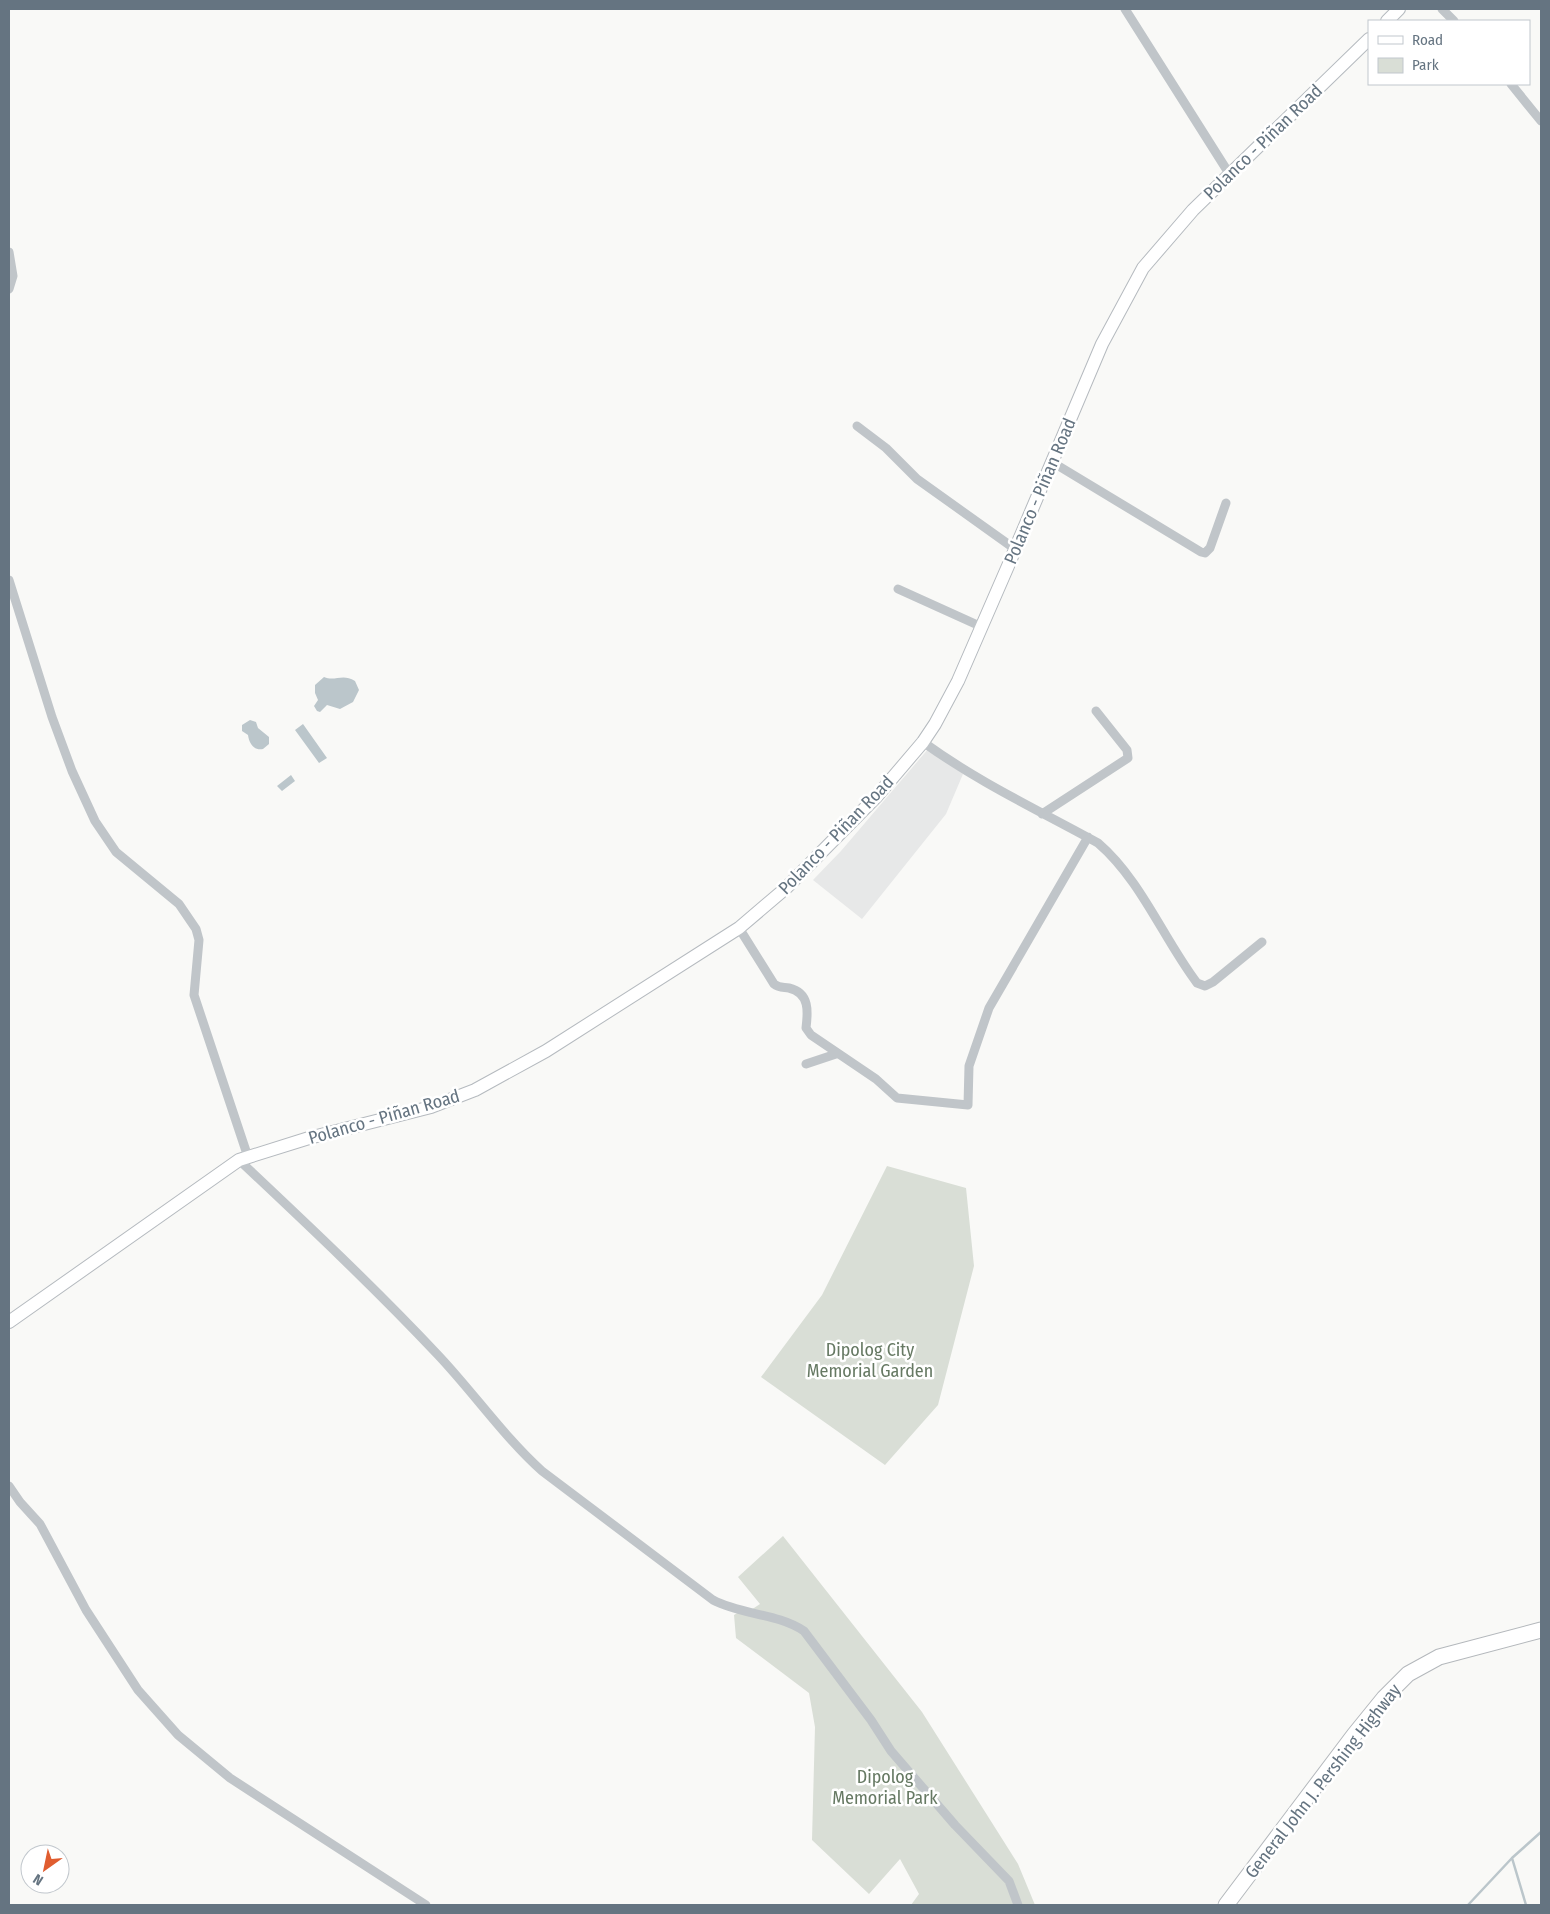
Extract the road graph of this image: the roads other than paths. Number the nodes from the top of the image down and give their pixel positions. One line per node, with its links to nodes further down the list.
1 (1125, 9): 9 (street)
2 (1399, 9): 4 (main road)
3 (1442, 9): 5 (street)
4 (1388, 20)
5 (1453, 20)
6 (1368, 40): 9 (main road, Polanco - Piñan Road)
7 (1512, 85): 8 (street)
8 (1541, 121)
9 (1230, 175): 13 (main road, Polanco - Piñan Road)
10 (9, 252): 11 (street)
11 (9, 289)
12 (857, 426): 15 (street)
13 (1052, 462): 14 (street); 15 (main road, Polanco - Piñan Road)
14 (1226, 504)
15 (1016, 549): 18 (main road, Polanco - Piñan Road)
16 (9, 580): 27 (street)
17 (898, 589): 18 (street)
18 (982, 626): 20 (main road, Polanco - Piñan Road)
19 (1096, 711): 21 (street)
20 (923, 742): 21 (street); 23 (main road, Polanco - Piñan Road)
21 (1042, 814): 22 (street)
22 (1088, 838): 24 (street); 25 (street)
23 (739, 928): 25 (street); 27 (main road, Polanco - Piñan Road)
24 (1262, 942)
25 (836, 1054): 26 (street)
26 (806, 1064)
27 (244, 1158): 28 (main road, Polanco - Piñan Road); 32 (street)
28 (9, 1322)
29 (9, 1486): 31 (street)
30 (1541, 1630): 33 (highway, General John J. Pershing Highway)
31 (426, 1905)
32 (1018, 1905)
33 (1226, 1905)

